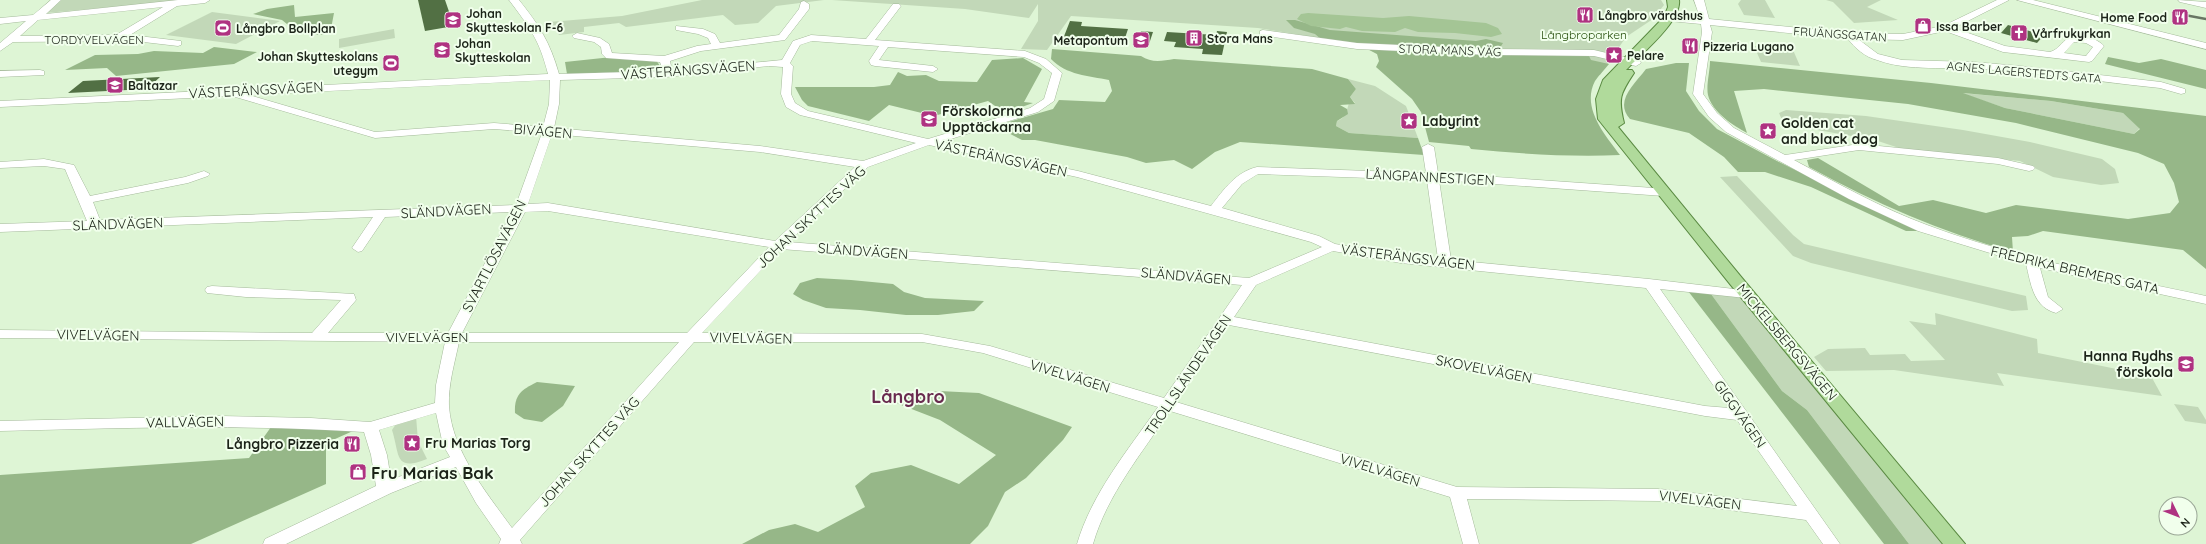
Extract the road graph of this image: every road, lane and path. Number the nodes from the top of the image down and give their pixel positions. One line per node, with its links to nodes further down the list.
1 (56, 0): 14 (street)
2 (205, 0): 10 (street)
3 (514, 0): 41 (street, SVARTLÖSAVÄGEN)
4 (1674, 0): 15 (main road)
5 (1681, 0): 15 (main road)
6 (1699, 0): 17 (street, FREDRIKA BREMERS GATA)
7 (2004, 0): 19 (street, FRUÄNGSGATAN)
8 (2022, 0): 31 (street)
9 (2183, 0): 13 (street)
10 (176, 3): 14 (street); 23 (street)
11 (804, 4): 24 (street)
12 (896, 6): 28 (street)
13 (2206, 6)
14 (35, 18): 16 (street); 25 (street)
15 (1674, 19): 17 (street, FRUÄNGSGATAN); 35 (main road, MICKELSBERGSVÄGEN)
16 (0, 21)
17 (1706, 23): 22 (street, FRUÄNGSGATAN); 48 (street, FREDRIKA BREMERS GATA)
18 (679, 28): 30 (street)
19 (1946, 28): 22 (street, FRUÄNGSGATAN); 33 (street)
20 (1263, 32): 35 (street, STORA MANS VÄG)
21 (577, 36): 34 (street)
22 (1851, 36): 43 (street, AGNES LAGERSTEDTS GATA)
23 (118, 38): 25 (street, TORDYVELVÄGEN); 27 (street, TORDYVELVÄGEN)
24 (782, 38): 26 (street, JOHAN SKYTTES VÄG); 30 (street, JOHAN SKYTTES VÄG)
25 (10, 40): 32 (street)
26 (804, 40): 28 (street, JOHAN SKYTTES VÄG); 36 (street)
27 (178, 43)
28 (868, 43): 29 (street, JOHAN SKYTTES VÄG)
29 (885, 44): 37 (street); 46 (street, JOHAN SKYTTES VÄG)
30 (717, 46): 34 (street, JOHAN SKYTTES VÄG)
31 (2206, 46)
32 (0, 48)
33 (2049, 55)
34 (665, 59): 40 (street)
35 (1631, 62): 54 (main road, MICKELSBERGSVÄGEN)
36 (785, 63): 40 (street, VÄSTERÄNGSVÄGEN); 46 (street, VÄSTERÄNGSVÄGEN)
37 (933, 69)
38 (40, 73): 39 (street)
39 (0, 74)
40 (666, 74): 41 (street, VÄSTERÄNGSVÄGEN)
41 (555, 76): 42 (street, VÄSTERÄNGSVÄGEN); 45 (street, SVARTLÖSAVÄGEN)
42 (226, 91): 44 (street, VÄSTERÄNGSVÄGEN); 45 (street, BIVÄGEN)
43 (2181, 91)
44 (0, 104)
45 (548, 131): 50 (street, BIVÄGEN); 56 (street, SVARTLÖSAVÄGEN)
46 (928, 142): 50 (street, JOHAN SKYTTES VÄG); 57 (street, VÄSTERÄNGSVÄGEN)
47 (1428, 147): 53 (street)
48 (1785, 158): 51 (street); 64 (street, FREDRIKA BREMERS GATA)
49 (0, 165): 55 (street)
50 (864, 165): 61 (street, JOHAN SKYTTES VÄG)
51 (2029, 168)
52 (204, 174): 55 (street)
53 (1431, 176): 54 (street, LÅNGPANNESTIGEN); 57 (street, LÅNGPANNESTIGEN); 65 (street)
54 (1664, 192): 69 (main road, MICKELSBERGSVÄGEN)
55 (86, 200): 59 (street)
56 (522, 207): 58 (street, SLÄNDVÄGEN); 61 (street, SLÄNDVÄGEN); 75 (street, SVARTLÖSAVÄGEN)
57 (1214, 210): 62 (street, VÄSTERÄNGSVÄGEN)
58 (381, 214): 59 (street, SLÄNDVÄGEN); 63 (street, SLÄNDVÄGEN)
59 (95, 225): 60 (street, SLÄNDVÄGEN)
60 (0, 228)
61 (778, 245): 66 (street, SLÄNDVÄGEN); 76 (street, JOHAN SKYTTES VÄG)
62 (1332, 247): 65 (street, VÄSTERÄNGSVÄGEN); 66 (street)
63 (358, 248)
64 (2032, 262): 70 (street, FREDRIKA BREMERS GATA); 71 (street)
65 (1445, 263): 67 (street, VÄSTERÄNGSVÄGEN)
66 (1251, 282): 72 (street, TROLLSLÄNDEVÄGEN)
67 (1649, 283): 69 (street, VÄSTERÄNGSVÄGEN); 79 (street, GIGGVÄGEN)
68 (212, 290): 74 (street)
69 (1746, 294): 91 (main road, MICKELSBERGSVÄGEN)
70 (2206, 300)
71 (2056, 309)
72 (1227, 320): 78 (street, TROLLSLÄNDEVÄGEN); 79 (street, SKOVELVÄGEN)
73 (0, 334): 74 (street, VIVELVÄGEN)
74 (316, 337): 75 (street, VIVELVÄGEN)
75 (453, 337): 76 (street, VIVELVÄGEN); 77 (street, SVARTLÖSAVÄGEN)
76 (691, 337): 78 (street, VIVELVÄGEN); 86 (street, JOHAN SKYTTES VÄG)
77 (442, 406): 81 (street); 82 (street, SVARTLÖSAVÄGEN)
78 (1168, 406): 84 (street, VIVELVÄGEN); 88 (street, TROLLSLÄNDEVÄGEN)
79 (1742, 415): 85 (street, GIGGVÄGEN)
80 (0, 426): 81 (street, VALLVÄGEN)
81 (370, 427): 83 (street)
82 (459, 460): 83 (street); 86 (street, SVARTLÖSAVÄGEN)
83 (385, 489): 87 (street)
84 (1457, 493): 85 (street, VIVELVÄGEN); 89 (street)
85 (1810, 514): 90 (street, GIGGVÄGEN)
86 (510, 542)
87 (271, 544)
88 (1085, 544)
89 (1471, 544)
90 (1832, 544)
91 (1955, 544)

